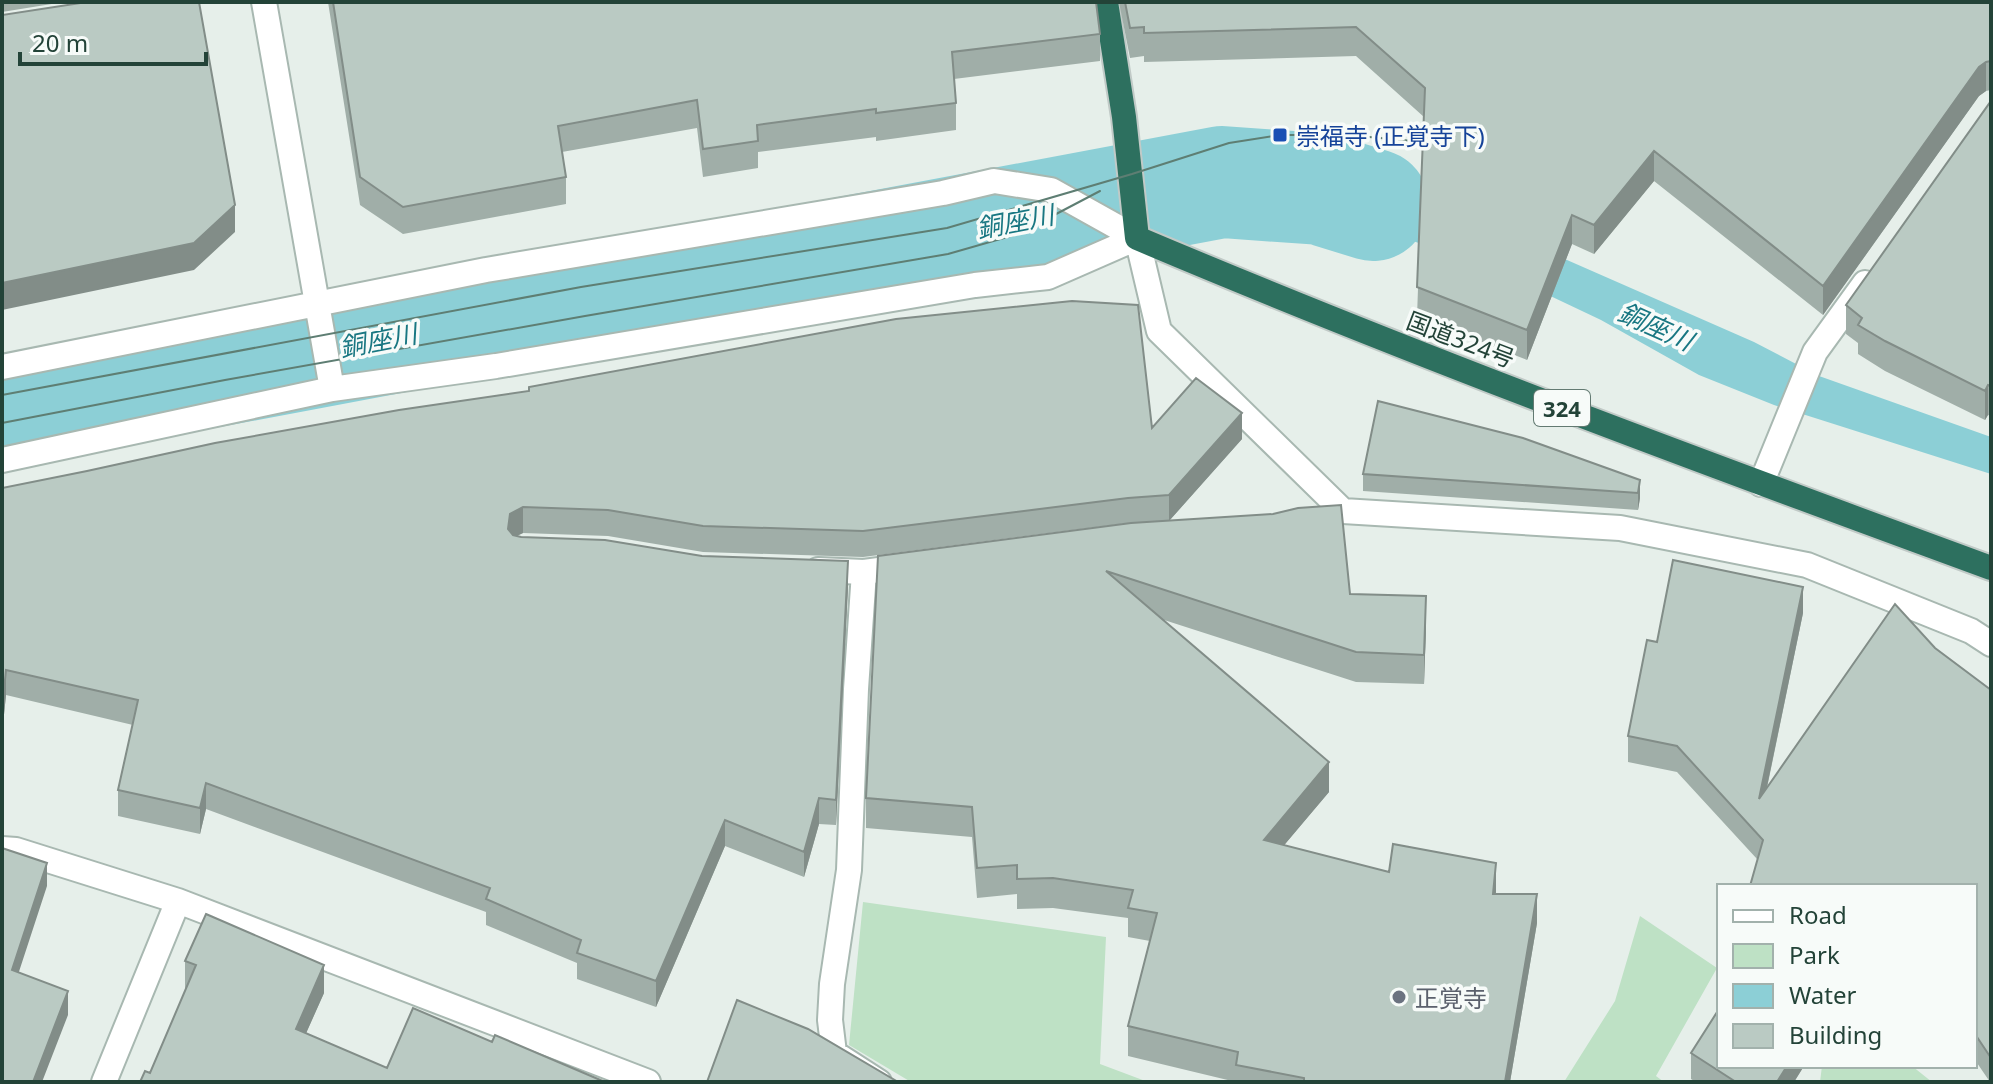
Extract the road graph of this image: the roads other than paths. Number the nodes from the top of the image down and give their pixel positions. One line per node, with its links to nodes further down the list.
1 (264, 2): 5 (street)
2 (1106, 2): 3 (highway)
3 (1137, 238): 5 (street); 7 (street); 9 (highway, 国道324号 / 324); 10 (street)
4 (1874, 270): 9 (street)
5 (316, 302): 6 (street); 7 (street)
6 (2, 367)
7 (332, 389): 8 (street)
8 (2, 460)
9 (1761, 484): 13 (highway, 国道324号 / 324)
10 (1343, 511): 11 (street); 16 (street)
11 (1315, 518)
12 (926, 564): 15 (street)
13 (1991, 568)
14 (790, 569): 15 (street)
15 (864, 572): 21 (street)
16 (1991, 644)
17 (2, 849): 18 (street)
18 (178, 901): 19 (street); 20 (street)
19 (104, 1082)
20 (648, 1082)
21 (879, 1082)

